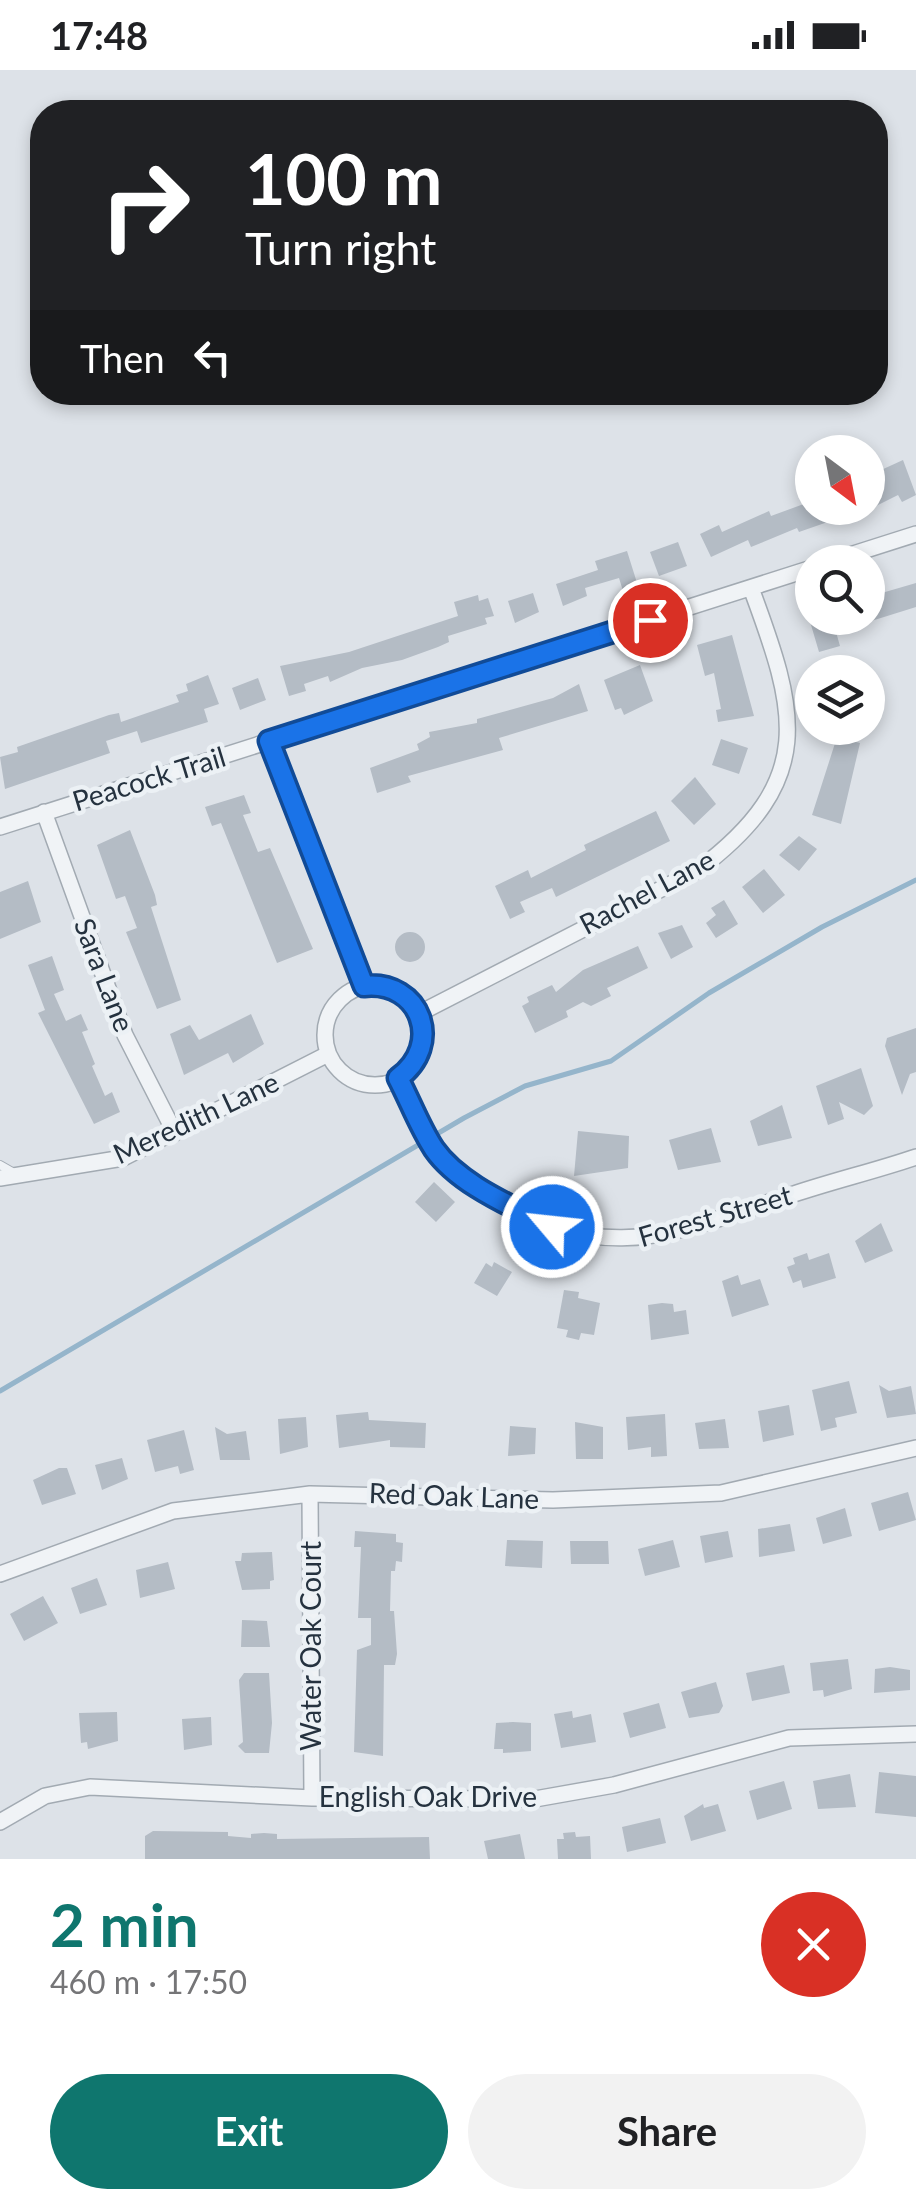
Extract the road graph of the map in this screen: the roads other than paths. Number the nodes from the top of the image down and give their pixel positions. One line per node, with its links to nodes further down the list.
1 (916, 534): 2 (street)
2 (881, 545)
3 (795, 574): 4 (street, Peacock Trail)
4 (751, 588): 5 (street, Peacock Trail); 9 (street, Rachel Lane)
5 (269, 741): 6 (street, Peacock Trail); 8 (street)
6 (44, 812): 7 (street, Peacock Trail); 12 (street, Sara Lane)
7 (0, 827)
8 (364, 986): 9 (street); 10 (street)
9 (420, 1013): 11 (street)
10 (328, 1054): 11 (street); 12 (street, Meredith Lane)
11 (398, 1078): 13 (street, Forest Street)
12 (175, 1133): 15 (street, Meredith Lane)
13 (916, 1157)
14 (0, 1165): 15 (lane)
15 (18, 1176): 16 (street, Meredith Lane)
16 (0, 1178)
17 (916, 1448): 18 (street, Red Oak Lane)
18 (310, 1494): 19 (street, Red Oak Lane); 21 (street, Water Oak Court)
19 (0, 1574)
20 (916, 1734): 21 (street, English Oak Drive)
21 (312, 1798): 22 (street, English Oak Drive)
22 (0, 1822)

